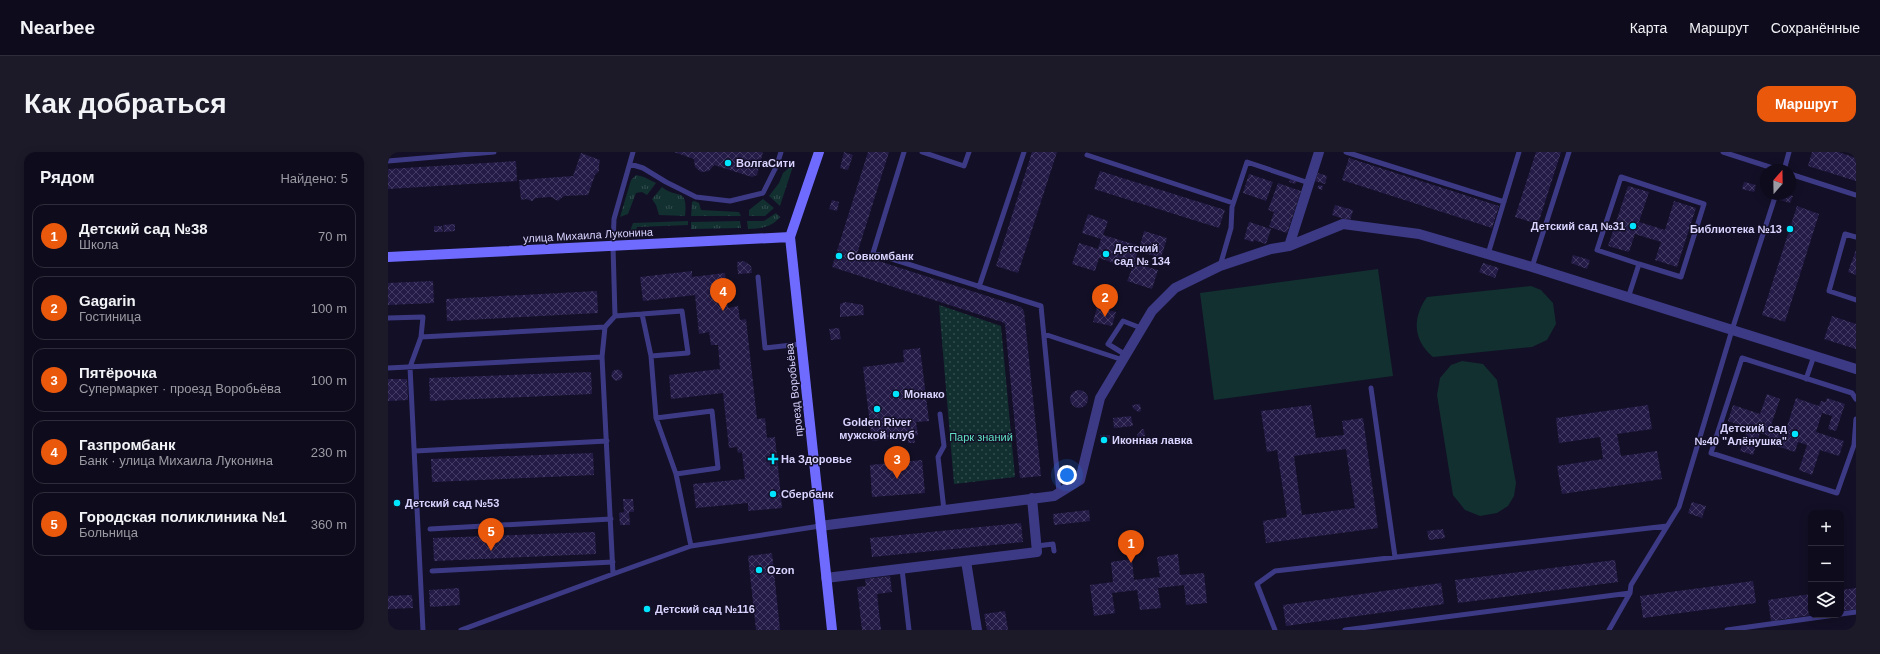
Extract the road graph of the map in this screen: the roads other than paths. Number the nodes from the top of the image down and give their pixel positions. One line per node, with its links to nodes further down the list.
1 (494, 152): 16 (lane)
2 (633, 152): 17 (lane)
3 (781, 152): 17 (lane)
4 (819, 152): 26 (main road, проезд Воробьёва)
5 (904, 152): 36 (lane)
6 (922, 152): 7 (lane)
7 (969, 152)
8 (1024, 152): 36 (lane)
9 (1319, 152): 21 (street)
10 (1346, 152): 25 (lane)
11 (1519, 152): 25 (lane)
12 (1569, 152): 34 (lane)
13 (1723, 152): 18 (lane)
14 (1790, 152): 19 (lane)
15 (1087, 155): 24 (lane)
16 (388, 161)
17 (630, 164): 28 (lane)
18 (1760, 164)
19 (1786, 164)
20 (1796, 176): 22 (lane)
21 (1309, 183): 24 (lane); 29 (street)
22 (1856, 195)
23 (1774, 200): 44 (lane)
24 (1233, 202): 33 (lane)
25 (1504, 202): 30 (lane)
26 (790, 237): 28 (main road, улица Михаила Луконина); 47 (main road, проезд Воробьёва)
27 (1856, 237): 38 (lane)
28 (613, 246): 31 (main road, улица Михаила Луконина); 40 (lane)
29 (1289, 246): 30 (street); 33 (street)
30 (1488, 254): 34 (street)
31 (388, 257)
32 (1639, 264): 32 (lane); 37 (lane)
33 (1220, 266): 43 (street)
34 (1532, 267): 37 (street)
35 (758, 277): 47 (lane)
36 (979, 287): 45 (lane)
37 (1628, 298): 44 (street)
38 (1856, 300)
39 (642, 314): 40 (lane); 48 (lane); 48 (lane)
40 (615, 316): 42 (lane)
41 (388, 318): 46 (lane)
42 (605, 327): 46 (lane); 50 (lane)
43 (1142, 328): 51 (street); 51 (lane)
44 (1732, 330): 49 (street); 69 (lane)
45 (1044, 334): 51 (lane); 64 (lane)
46 (421, 337): 52 (lane)
47 (801, 344): 68 (main road, проезд Воробьёва)
48 (651, 356): 59 (lane)
49 (1814, 356): 54 (street); 55 (lane)
50 (602, 357): 52 (lane); 61 (lane)
51 (1124, 357): 64 (street)
52 (410, 367): 53 (lane); 62 (lane)
53 (388, 368)
54 (1856, 369)
55 (1806, 379): 57 (lane); 60 (lane)
56 (1371, 388): 74 (lane)
57 (1856, 399)
58 (940, 414): 66 (lane)
59 (656, 418): 63 (lane); 63 (lane)
60 (1856, 420)
61 (607, 441): 62 (lane); 67 (lane)
62 (414, 451): 85 (lane)
63 (676, 474): 71 (lane)
64 (1059, 492): 65 (street)
65 (1032, 498): 66 (street); 72 (street)
66 (944, 510): 68 (street)
67 (611, 519): 70 (lane); 76 (lane)
68 (820, 526): 71 (lane); 80 (main road, проезд Воробьёва)
69 (1667, 526): 74 (lane); 81 (lane)
70 (430, 529)
71 (691, 546): 79 (lane)
72 (1036, 546): 73 (lane); 75 (street)
73 (1054, 551)
74 (1396, 557): 90 (lane)
75 (966, 561): 77 (street); 89 (street)
76 (613, 562): 78 (lane); 79 (lane)
77 (902, 569): 80 (street); 88 (lane)
78 (432, 571)
79 (613, 574): 86 (lane)
80 (826, 578): 87 (main road, проезд Воробьёва)
81 (1630, 593): 91 (lane); 92 (lane)
82 (1856, 612): 83 (lane)
83 (1844, 614)
84 (1813, 618): 93 (lane)
85 (423, 630)
86 (461, 630)
87 (832, 630)
88 (909, 630)
89 (976, 630)
90 (1275, 630)
91 (1345, 630)
92 (1608, 630)
93 (1727, 630)

